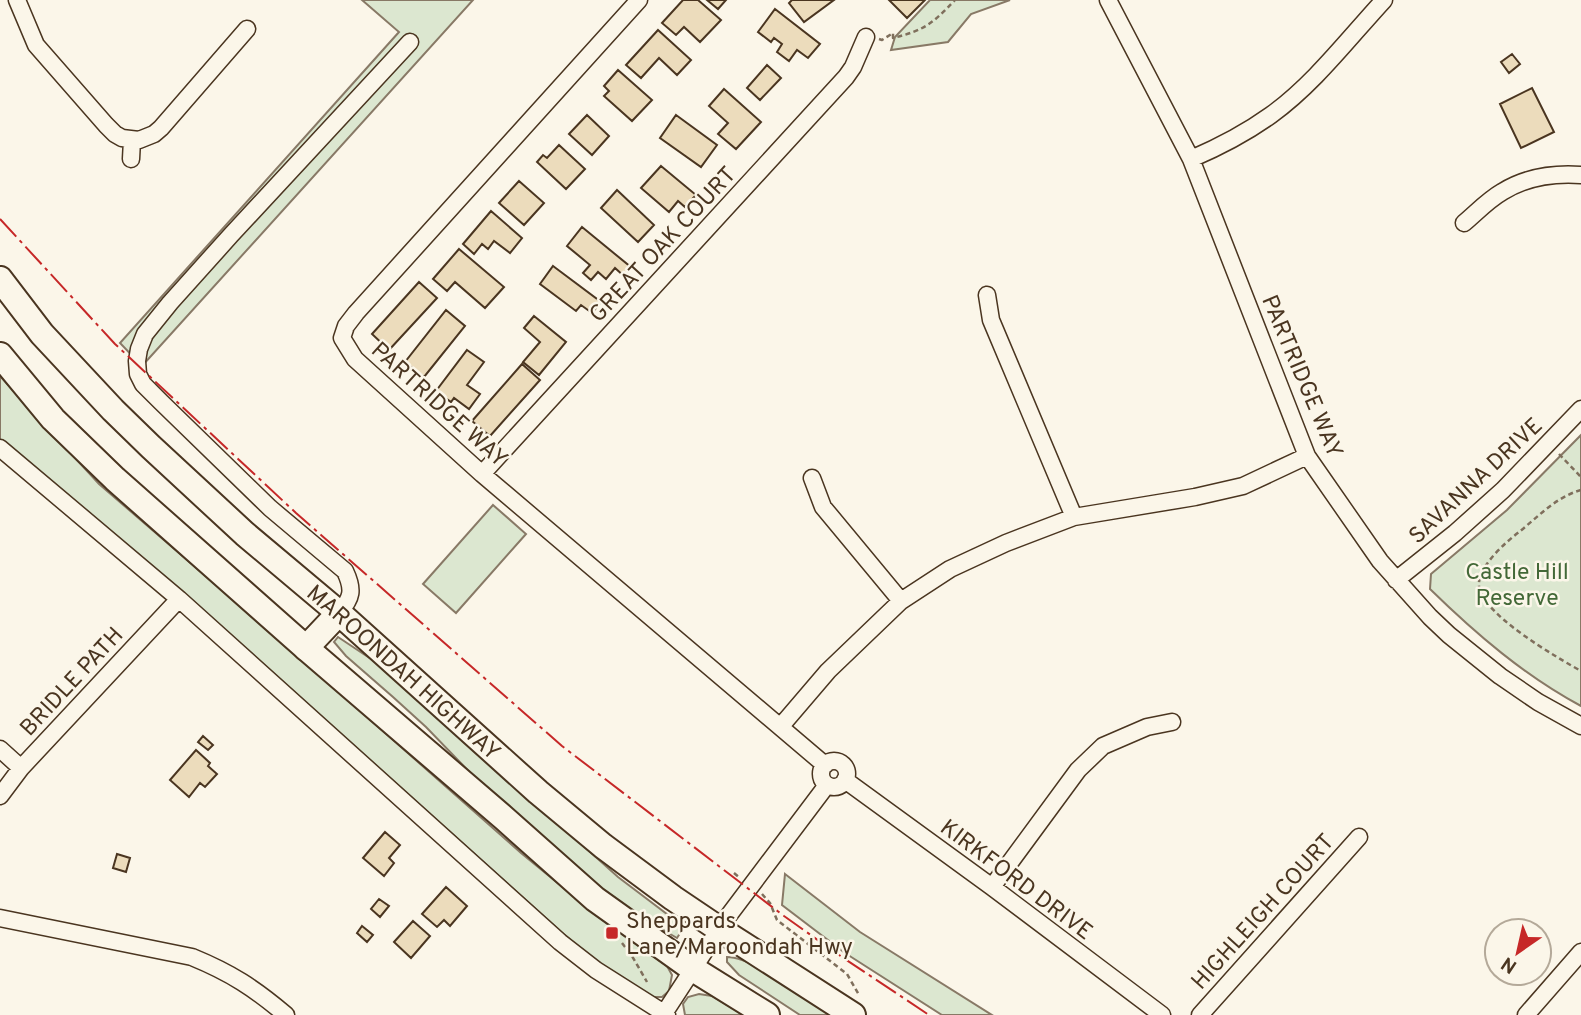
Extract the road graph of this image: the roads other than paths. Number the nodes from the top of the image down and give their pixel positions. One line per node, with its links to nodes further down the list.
1 (16, 0): 8 (street)
2 (639, 0): 19 (street, PARTRIDGE WAY)
3 (1108, 0): 10 (street, PARTRIDGE WAY)
4 (1384, 0): 10 (street)
5 (247, 29): 8 (street)
6 (866, 37): 19 (street, GREAT OAK COURT)
7 (410, 42): 25 (street)
8 (132, 140): 9 (street)
9 (131, 159)
10 (1191, 159): 18 (street, PARTRIDGE WAY)
11 (1581, 175): 12 (street)
12 (1464, 223)
13 (0, 279): 25 (highway, MAROONDAH HIGHWAY)
14 (987, 295): 21 (street)
15 (0, 355): 26 (highway, MAROONDAH HIGHWAY)
16 (1581, 409): 22 (street, SAVANNA DRIVE)
17 (0, 448): 23 (street)
18 (1307, 456): 21 (street); 22 (street, PARTRIDGE WAY)
19 (482, 474): 28 (street, PARTRIDGE WAY)
20 (812, 478): 24 (street)
21 (1074, 517): 24 (street)
22 (1396, 580): 29 (street, PARTRIDGE WAY)
23 (178, 599): 32 (street, BRIDLE PATH); 43 (street)
24 (901, 601): 28 (street)
25 (339, 613): 26 (highway); 39 (highway, MAROONDAH HIGHWAY)
26 (306, 648): 41 (highway, MAROONDAH HIGHWAY)
27 (1172, 722): 37 (street)
28 (781, 726): 31 (street, PARTRIDGE WAY)
29 (1581, 726)
30 (0, 749): 32 (street)
31 (825, 765): 33 (street); 34 (street)
32 (21, 768): 35 (street, BRIDLE PATH)
33 (845, 780): 34 (street); 37 (street, KIRKFORD DRIVE)
34 (827, 785): 39 (street)
35 (0, 796)
36 (1359, 837): 47 (street, HIGHLEIGH COURT)
37 (992, 887): 46 (street, KIRKFORD DRIVE)
38 (0, 918): 44 (street)
39 (719, 929): 41 (street); 42 (highway, MAROONDAH HIGHWAY)
40 (1581, 952): 48 (street)
41 (693, 969): 43 (street); 45 (highway, MAROONDAH HIGHWAY)
42 (858, 1008)
43 (665, 1014)
44 (286, 1015)
45 (767, 1015)
46 (1161, 1015)
47 (1200, 1015)
48 (1526, 1015)

